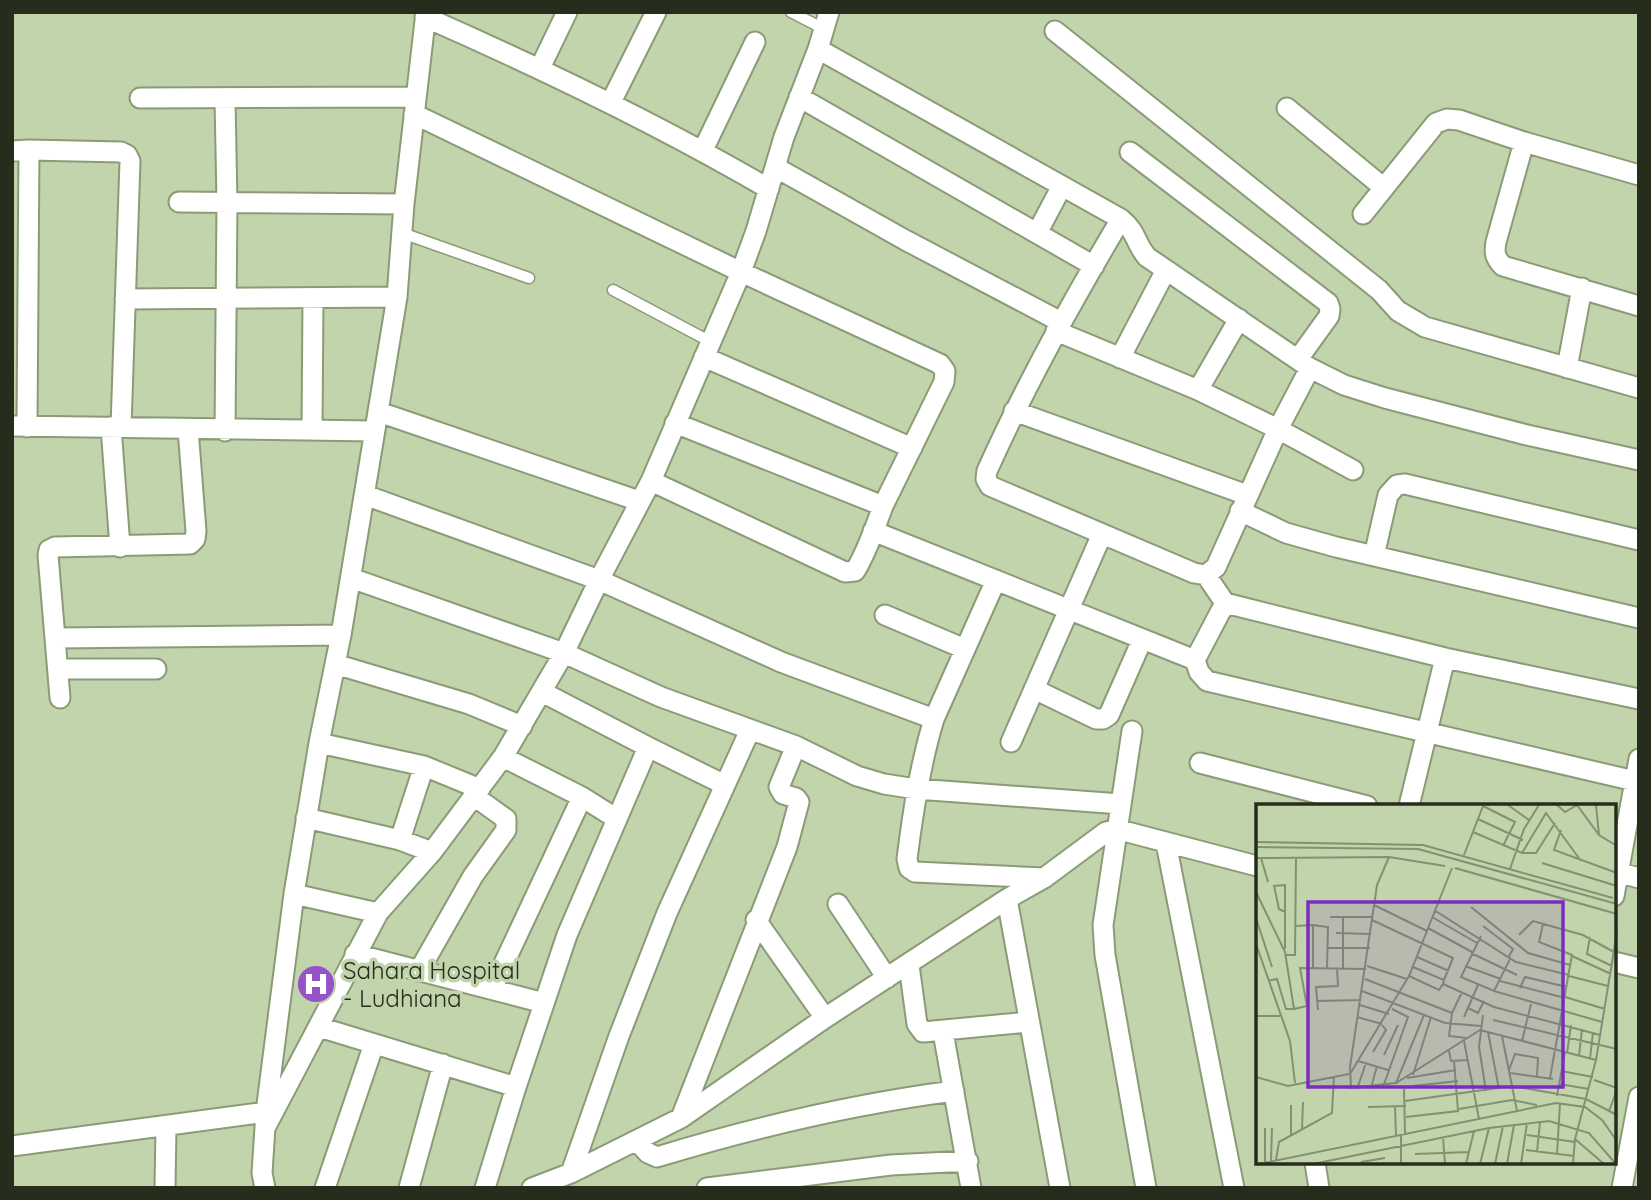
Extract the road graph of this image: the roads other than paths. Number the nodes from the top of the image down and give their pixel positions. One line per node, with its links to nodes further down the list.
1 (567, 12): 9 (street)
2 (656, 12): 13 (street)
3 (791, 12): 5 (lane)
4 (426, 15): 9 (street); 14 (street)
5 (826, 20): 8 (street)
6 (1055, 31): 49 (street)
7 (755, 42): 18 (street)
8 (818, 49): 10 (street); 22 (street)
9 (540, 68): 13 (street)
10 (799, 97): 20 (street); 31 (street)
11 (141, 98): 12 (street)
12 (225, 99): 14 (street); 26 (street)
13 (611, 102): 18 (street)
14 (415, 106): 27 (street); 34 (street)
15 (1287, 108): 23 (street)
16 (1524, 142): 21 (street); 23 (street); 36 (street)
17 (21, 150): 40 (street); 45 (street)
18 (703, 150): 24 (street)
19 (1130, 152): 48 (street)
20 (775, 167): 24 (street); 44 (street)
21 (1639, 174)
22 (1062, 186): 29 (street); 31 (street)
23 (1384, 188): 28 (street)
24 (769, 189): 34 (street)
25 (179, 201): 26 (street)
26 (227, 201): 27 (street); 41 (street)
27 (404, 204): 30 (street)
28 (1363, 214)
29 (1121, 219): 32 (street); 33 (street)
30 (402, 233): 35 (lane); 39 (street)
31 (1037, 233): 32 (street)
32 (1094, 265): 44 (street)
33 (1166, 270): 43 (street); 47 (street)
34 (741, 272): 46 (street); 62 (street)
35 (528, 278)
36 (1582, 288): 42 (street); 49 (street)
37 (613, 290): 46 (lane)
38 (313, 298): 39 (street); 41 (street); 59 (street)
39 (397, 298): 53 (street)
40 (125, 299): 41 (street); 56 (street)
41 (225, 299): 60 (street)
42 (1639, 306)
43 (1239, 319): 48 (street); 51 (street)
44 (1058, 327): 47 (street); 52 (street)
45 (19, 344): 55 (street)
46 (708, 349): 54 (street); 62 (street)
47 (1120, 358): 51 (street)
48 (1304, 364): 58 (street); 63 (street)
49 (1567, 368): 50 (street)
50 (1639, 388)
51 (1198, 390): 58 (street)
52 (1014, 411): 68 (street); 71 (street)
53 (379, 412): 61 (street); 67 (street)
54 (675, 423): 65 (street); 69 (street)
55 (20, 427): 56 (street)
56 (116, 427): 57 (street); 73 (street)
57 (188, 429): 60 (street); 73 (street)
58 (1278, 429): 64 (street); 68 (street)
59 (313, 430): 60 (street); 61 (street)
60 (225, 431)
61 (374, 431): 66 (street)
62 (912, 448): 69 (street)
63 (1639, 460)
64 (1353, 470)
65 (651, 481): 67 (street); 70 (street)
66 (365, 495): 76 (street); 77 (street)
67 (639, 501): 77 (street)
68 (1244, 503): 74 (street); 75 (street)
69 (883, 506): 70 (street)
70 (873, 531): 78 (street)
71 (1102, 534): 75 (street); 80 (street)
72 (1639, 540): 74 (street)
73 (120, 547): 84 (street)
74 (1374, 556): 82 (street)
75 (1206, 575): 79 (street)
76 (351, 578): 83 (street); 87 (street)
77 (599, 580): 87 (street); 97 (street)
78 (996, 580): 80 (street); 86 (street)
79 (1224, 603): 88 (street); 89 (street)
80 (1069, 610): 85 (street); 93 (street)
81 (885, 615): 86 (street)
82 (1639, 618)
83 (341, 635): 84 (street); 90 (street)
84 (55, 638): 91 (street)
85 (1142, 640): 89 (street); 93 (street)
86 (965, 649): 97 (street)
87 (564, 653): 94 (street); 99 (street)
88 (1445, 658): 96 (street); 101 (street)
89 (1195, 660): 101 (street)
90 (335, 664): 98 (street); 103 (street)
91 (58, 669): 92 (street); 95 (street)
92 (156, 669)
93 (1034, 689): 102 (street)
94 (542, 692): 98 (street); 105 (street)
95 (60, 698)
96 (1639, 699)
97 (934, 719): 112 (street)
98 (522, 726): 106 (street)
99 (750, 730): 104 (street); 111 (street)
100 (1132, 731): 115 (street)
101 (1427, 733): 110 (street); 117 (street)
102 (1011, 742)
103 (318, 743): 109 (street); 118 (street)
104 (796, 746): 112 (street); 132 (street)
105 (648, 747): 111 (street); 119 (street)
106 (503, 757): 113 (street); 114 (street)
107 (1639, 758): 110 (street)
108 (1200, 764): 116 (street)
109 (424, 766): 113 (street); 121 (street)
110 (1637, 781): 125 (street)
111 (725, 785): 158 (street)
112 (916, 789): 115 (street); 126 (street)
113 (477, 793): 123 (street); 137 (street)
114 (582, 797): 119 (street); 139 (street)
115 (1121, 804): 120 (street)
116 (1359, 804)
117 (1409, 804)
118 (306, 818): 121 (street); 128 (street)
119 (617, 819): 140 (street)
120 (1116, 829): 122 (street); 126 (street); 169 (street)
121 (400, 840): 123 (street)
122 (1166, 843): 124 (street); 170 (street)
123 (432, 852): 131 (street)
124 (1256, 866)
125 (1616, 872): 127 (street)
126 (1044, 878): 129 (street)
127 (1639, 878)
128 (293, 894): 131 (street); 151 (street)
129 (1007, 899): 135 (street); 142 (street)
130 (838, 904): 138 (street)
131 (378, 913): 133 (street)
132 (757, 920): 141 (street); 150 (street)
133 (355, 954): 137 (street); 143 (street)
134 (1616, 962): 136 (street)
135 (909, 965): 138 (street); 144 (street)
136 (1639, 968)
137 (419, 971): 139 (street)
138 (887, 978): 141 (street)
139 (492, 989): 140 (street)
140 (544, 1003): 147 (street)
141 (825, 1018): 150 (street)
142 (1028, 1022): 144 (street); 168 (street)
143 (319, 1027): 145 (street); 151 (street)
144 (943, 1032): 148 (street)
145 (374, 1044): 146 (street); 162 (street)
146 (443, 1064): 147 (street); 163 (street)
147 (516, 1087): 164 (street)
148 (954, 1091): 153 (street); 156 (street)
149 (1639, 1097): 155 (street)
150 (681, 1118): 153 (street)
151 (265, 1120): 152 (street); 161 (street)
152 (166, 1127): 154 (street); 160 (street)
153 (637, 1141): 158 (street)
154 (12, 1146)
155 (1621, 1154): 159 (street)
156 (968, 1161): 166 (street); 167 (street)
157 (1315, 1165): 171 (street)
158 (571, 1174): 165 (street)
159 (1628, 1182)
160 (165, 1188)
161 (265, 1188)
162 (325, 1188)
163 (409, 1188)
164 (485, 1188)
165 (533, 1188)
166 (707, 1188)
167 (971, 1188)
168 (1060, 1188)
169 (1146, 1188)
170 (1234, 1188)
171 (1319, 1188)

